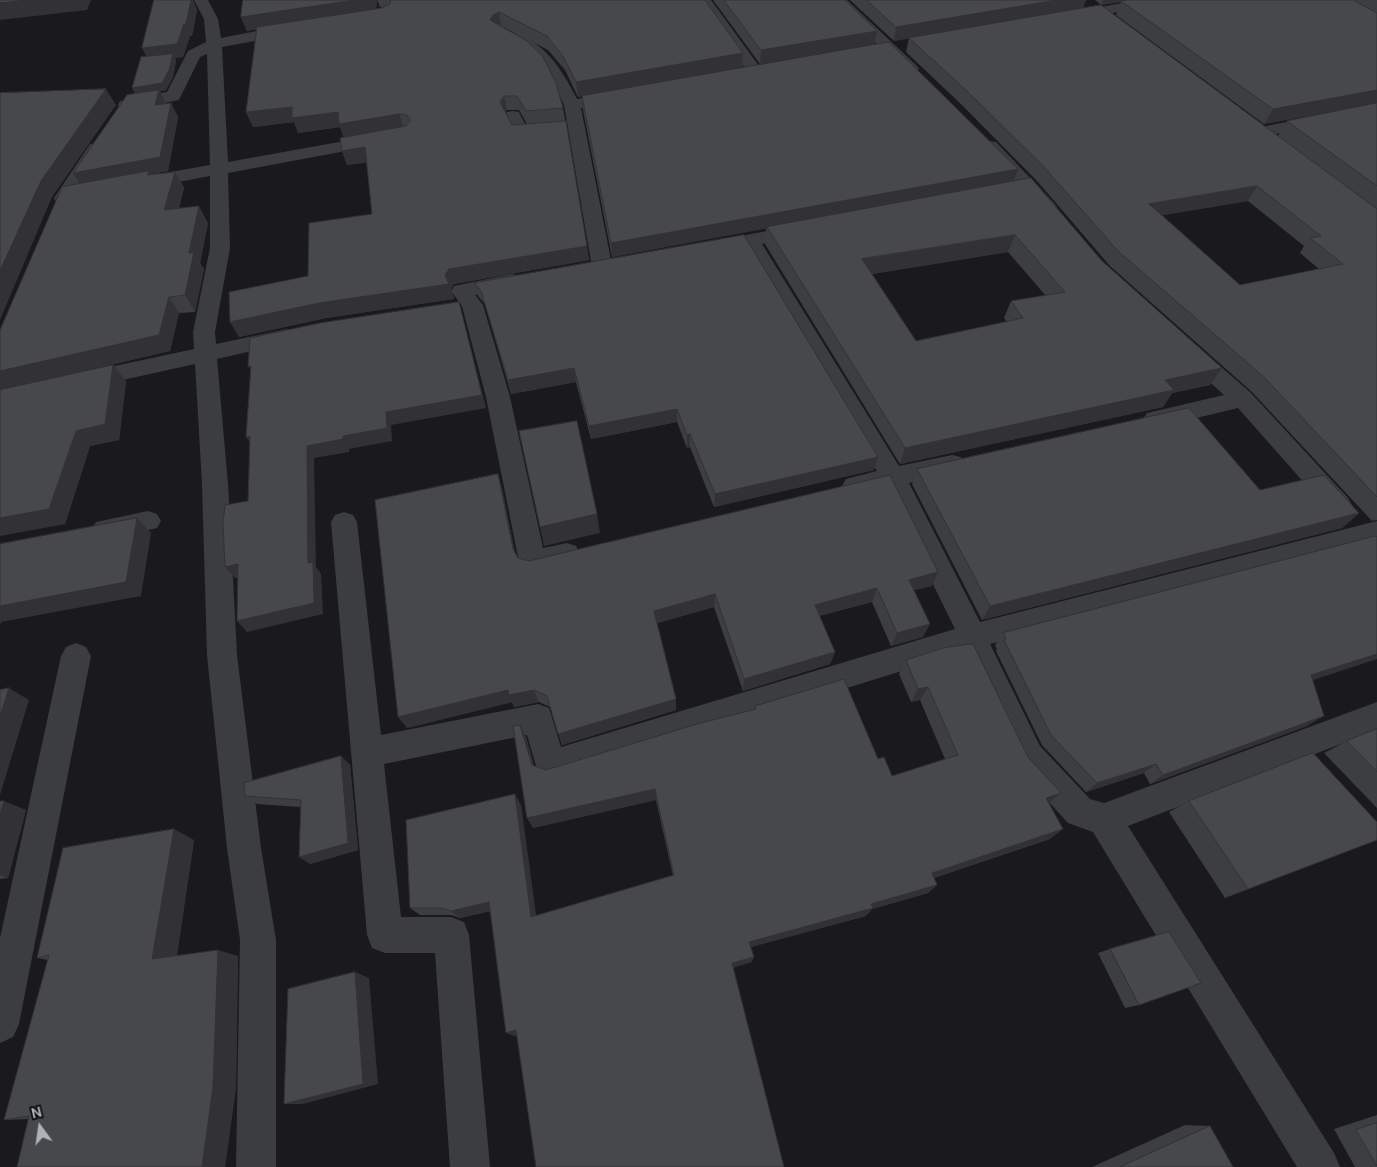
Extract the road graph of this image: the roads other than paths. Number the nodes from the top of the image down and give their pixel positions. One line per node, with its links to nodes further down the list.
1 (201, 0): 12 (street)
2 (422, 0): 7 (street)
3 (704, 0): 14 (street)
4 (839, 0): 16 (street)
5 (1166, 0): 6 (street)
6 (1089, 6): 8 (street); 10 (street)
7 (382, 7)
8 (1056, 18)
9 (310, 27): 12 (street)
10 (1118, 28)
11 (502, 33): 18 (street)
12 (214, 44): 21 (street); 29 (street)
13 (803, 63): 14 (street)
14 (755, 72): 15 (street)
15 (736, 75)
16 (922, 80)
17 (639, 92): 18 (street)
18 (572, 105): 23 (street)
19 (1377, 109): 25 (street)
20 (513, 116): 23 (street)
21 (117, 119)
22 (1246, 121): 25 (street)
23 (577, 128): 39 (street)
24 (976, 132): 34 (street)
25 (1261, 132): 28 (street)
26 (106, 134): 32 (street)
27 (395, 136): 29 (street)
28 (1276, 144)
29 (219, 169): 30 (street); 44 (street)
30 (122, 187)
31 (102, 191): 32 (street)
32 (63, 198): 33 (street)
33 (56, 220)
34 (1060, 222)
35 (818, 227): 36 (street)
36 (750, 240): 37 (street); 49 (street)
37 (693, 251)
38 (655, 259): 39 (street)
39 (602, 268): 40 (street)
40 (576, 270)
41 (538, 277): 55 (street)
42 (308, 331): 44 (street)
43 (1172, 336): 46 (street)
44 (206, 354): 45 (street); 62 (street)
45 (66, 384)
46 (1243, 399): 47 (street); 54 (street)
47 (1136, 423)
48 (971, 460): 49 (street)
49 (893, 477): 50 (street); 56 (street)
50 (834, 491)
51 (148, 521): 53 (street)
52 (344, 522): 59 (street)
53 (83, 533)
54 (1374, 538): 56 (street)
55 (592, 548)
56 (973, 636): 59 (street); 60 (street)
57 (76, 656): 61 (street)
58 (1377, 716): 60 (street)
59 (366, 753): 63 (street)
60 (1104, 819): 64 (street)
61 (0, 1024)
62 (256, 1167)
63 (470, 1167)
64 (1320, 1167)

